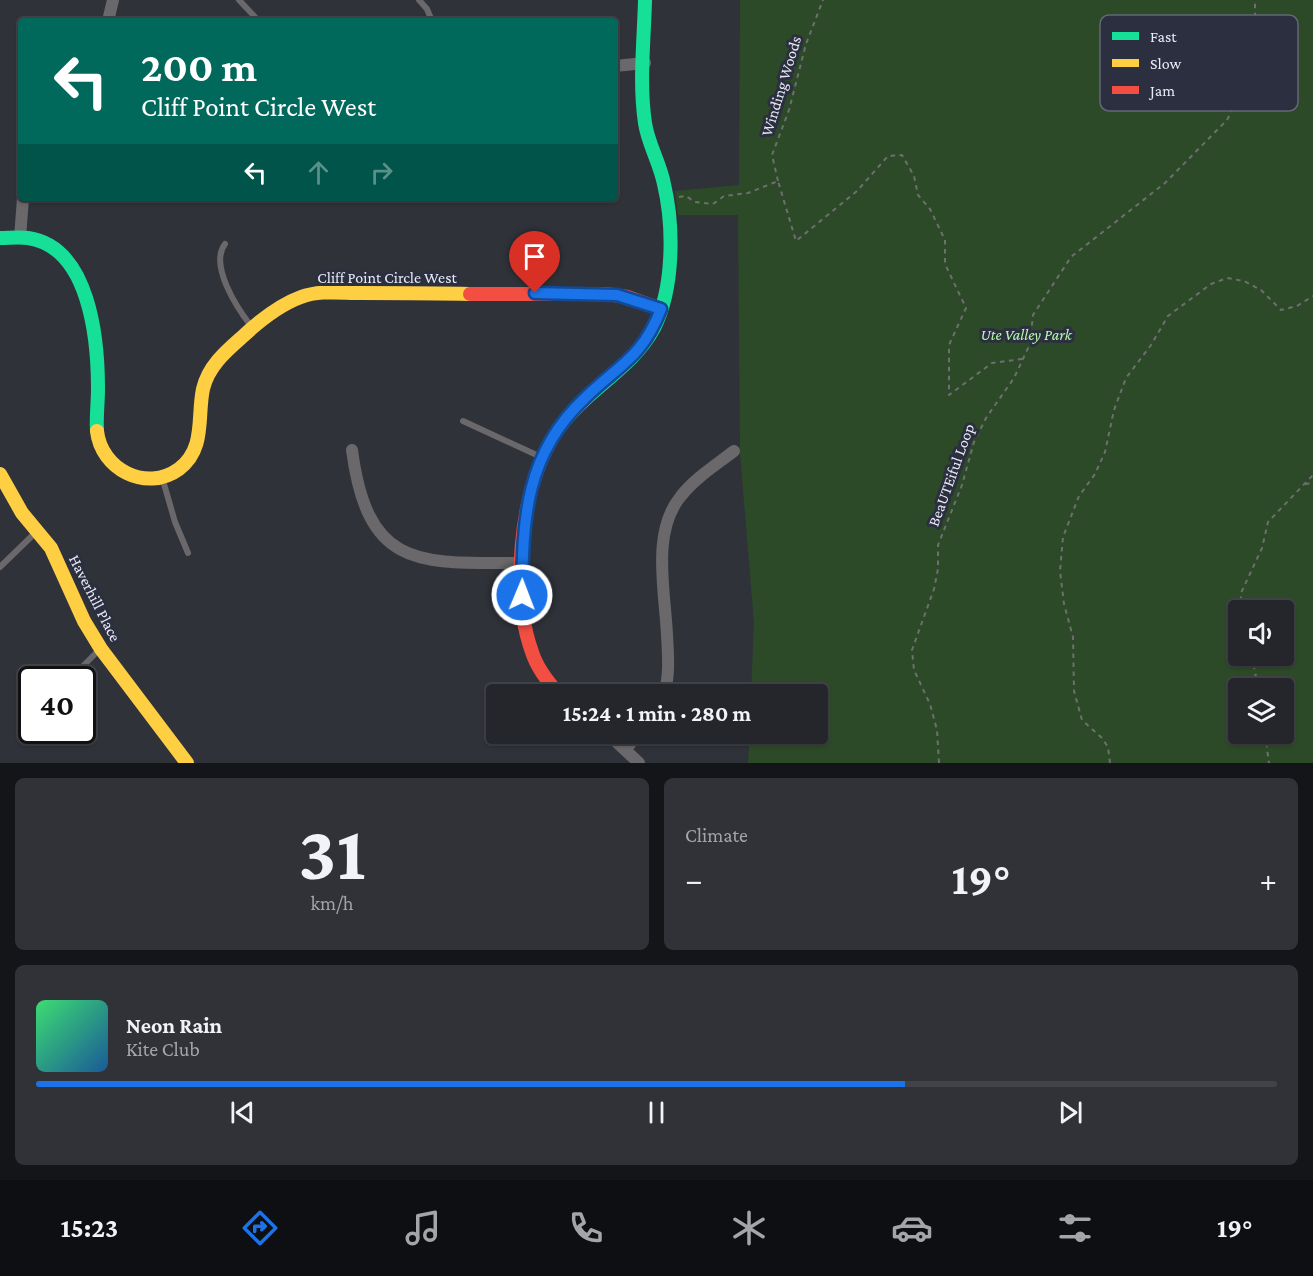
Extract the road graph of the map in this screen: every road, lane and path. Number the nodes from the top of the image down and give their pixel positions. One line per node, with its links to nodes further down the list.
1 (113, 0): 7 (street)
2 (239, 0): 6 (lane)
3 (419, 0): 8 (lane)
4 (645, 0): 9 (street)
5 (823, 0): 12 (path, Winding Woods)
6 (255, 17)
7 (109, 18)
8 (431, 18)
9 (645, 63): 10 (street); 13 (street)
10 (618, 66)
11 (1232, 111): 21 (path, BeaUTEiful Loop)
12 (778, 181): 13 (path); 21 (path, Winding Woods)
13 (667, 199): 19 (street)
14 (22, 201): 16 (street)
15 (0, 238): 16 (street)
16 (20, 238): 27 (street)
17 (225, 244): 20 (lane)
18 (1313, 296): 47 (path)
19 (661, 309): 20 (street, Cliff Point Circle West); 25 (street)
20 (253, 329): 27 (street, Cliff Point Circle West)
21 (1022, 359): 46 (path, BeaUTEiful Loop)
22 (464, 421): 25 (lane)
23 (352, 450): 33 (street)
24 (734, 451): 39 (street)
25 (542, 457): 33 (street)
26 (0, 474): 31 (street, Haverhill Place)
27 (162, 476): 32 (lane)
28 (1313, 476): 30 (path)
29 (1313, 483): 30 (path)
30 (1302, 484): 35 (path)
31 (38, 531): 34 (lane); 36 (street, Haverhill Place)
32 (188, 553)
33 (523, 563): 38 (street)
34 (0, 567)
35 (1241, 600)
36 (101, 649): 37 (lane); 44 (street, Haverhill Place)
37 (83, 666)
38 (550, 684)
39 (666, 684)
40 (621, 744): 43 (street)
41 (629, 744): 43 (street)
42 (1266, 744): 48 (path)
43 (626, 748): 45 (street)
44 (187, 763)
45 (639, 763)
46 (939, 763)
47 (1110, 763)
48 (1269, 763)

